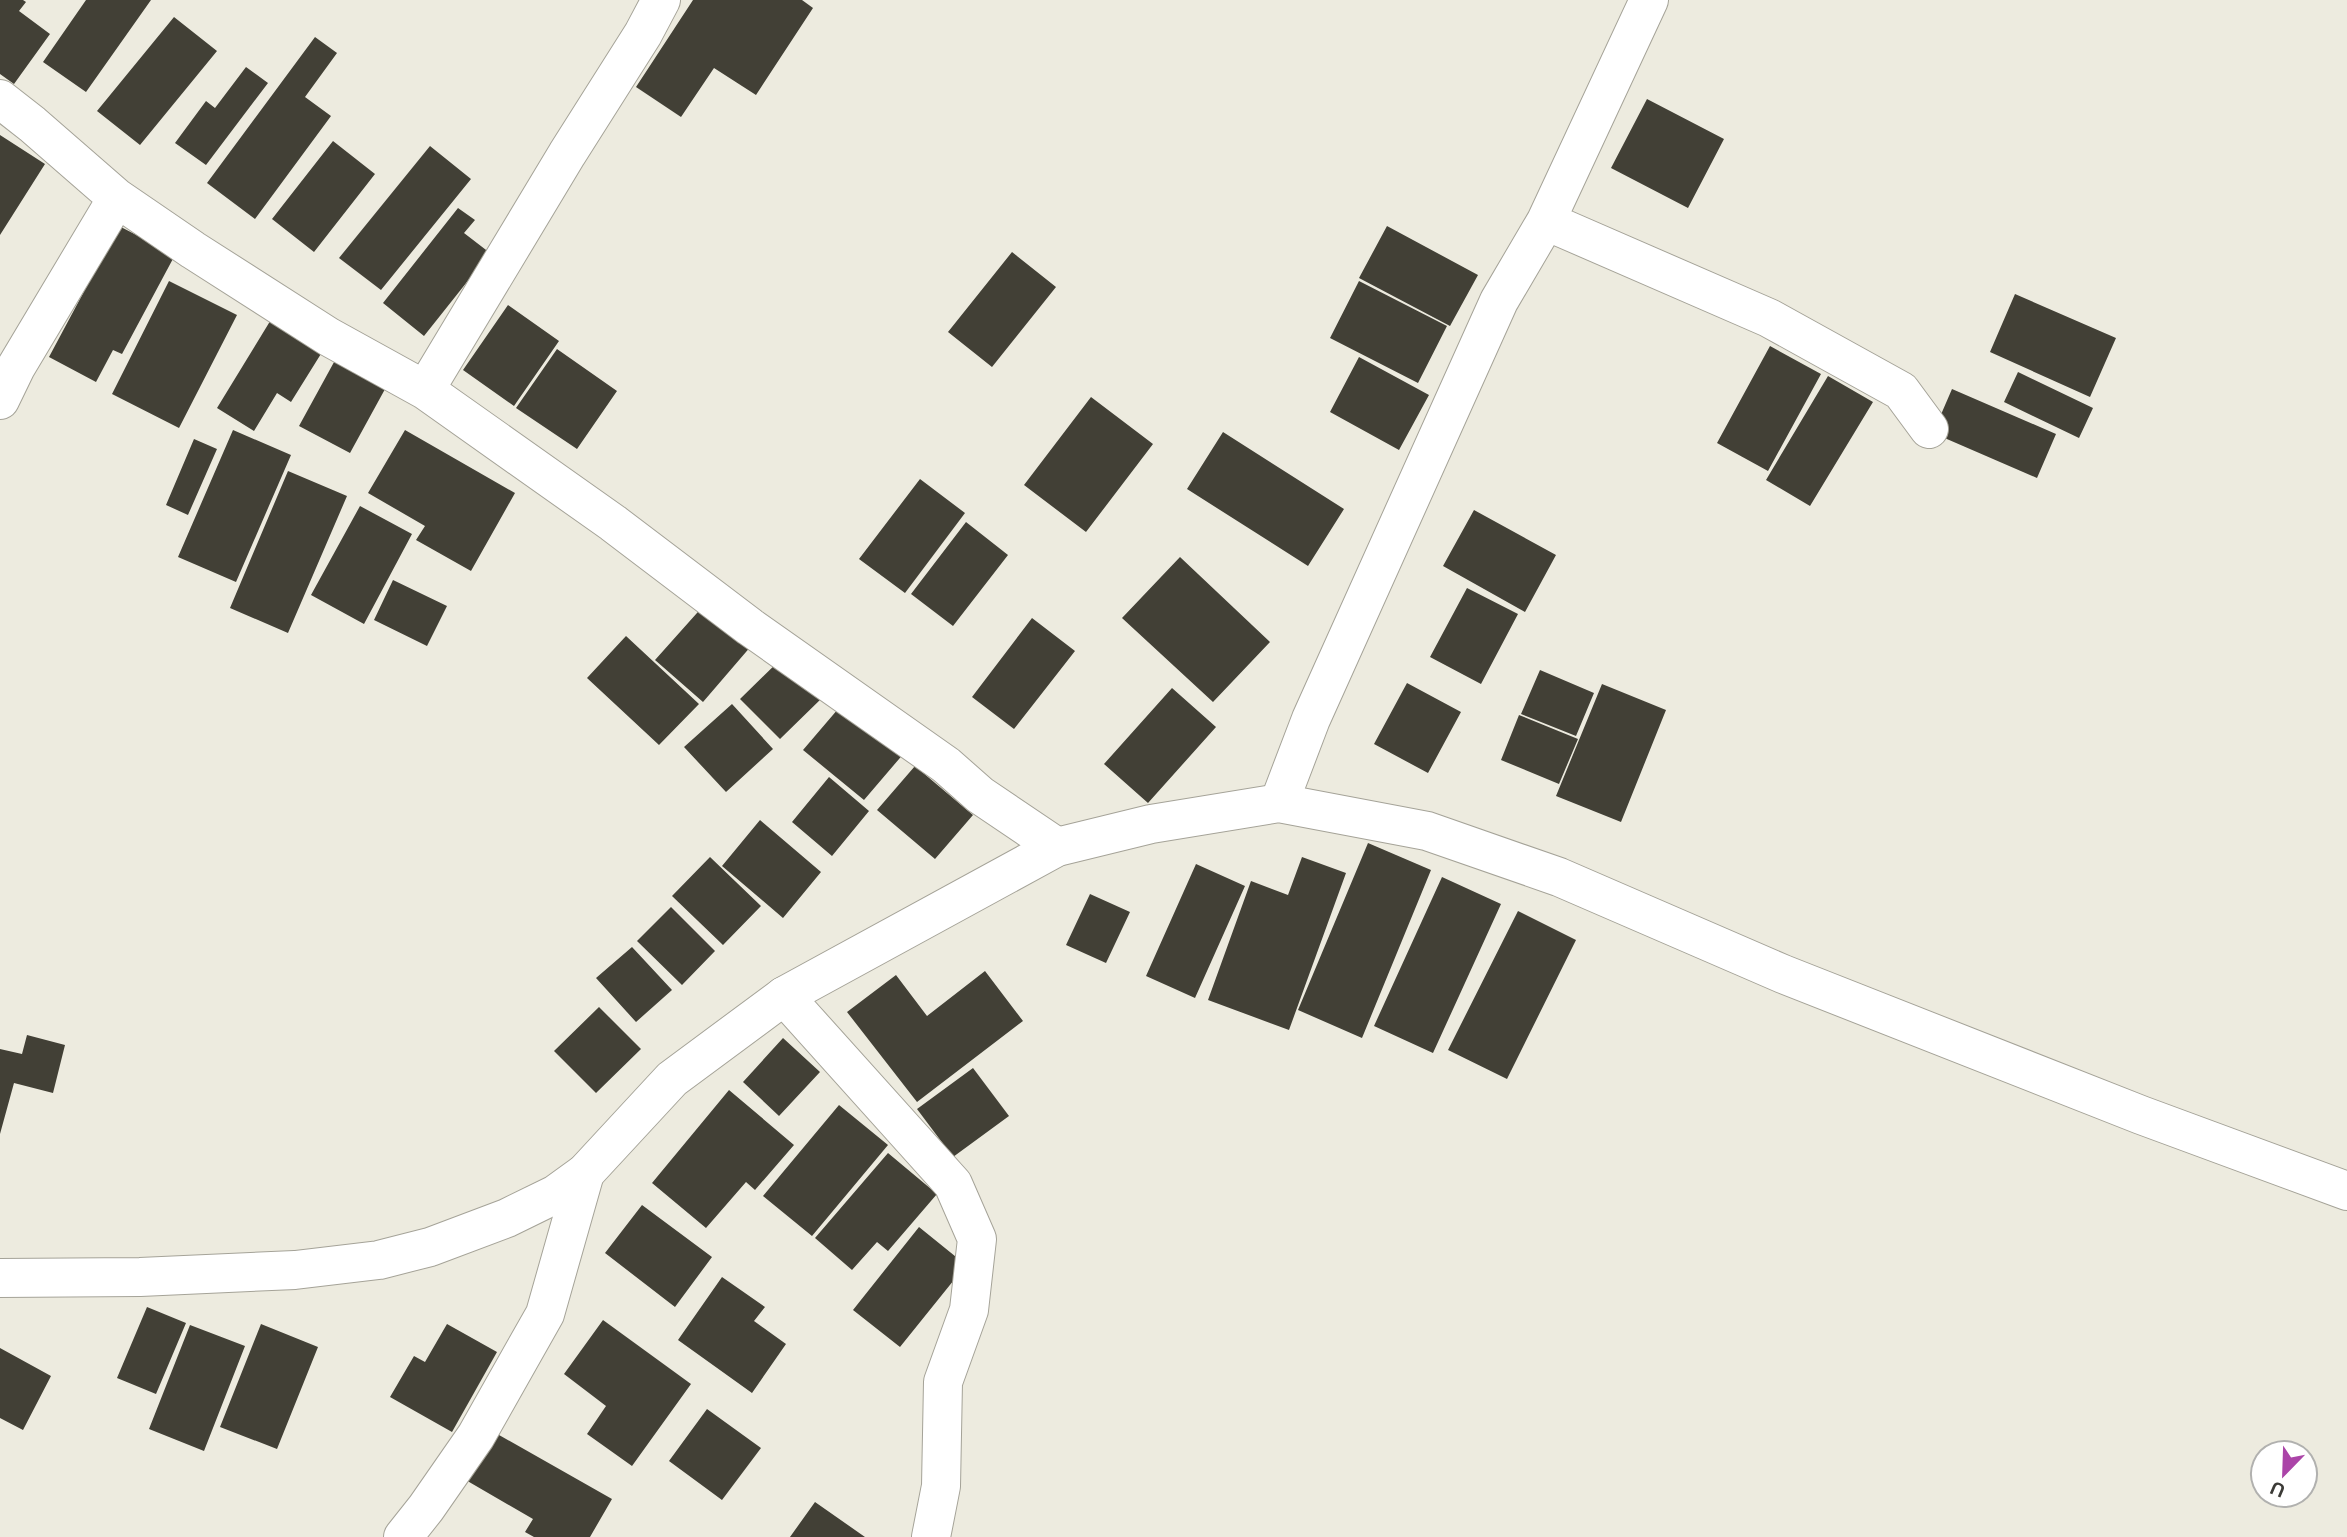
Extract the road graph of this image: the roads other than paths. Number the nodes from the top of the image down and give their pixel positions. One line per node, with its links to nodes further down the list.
1 (661, 0): 6 (street)
2 (1649, 0): 5 (street)
3 (0, 99): 4 (street)
4 (117, 198): 6 (street); 7 (street)
5 (1546, 221): 8 (street); 9 (street)
6 (425, 390): 10 (street)
7 (0, 400)
8 (1929, 429)
9 (1279, 803): 10 (street); 13 (street)
10 (1057, 847): 11 (street)
11 (784, 996): 12 (street); 16 (street)
12 (585, 1173): 14 (street); 15 (street)
13 (2347, 1191)
14 (0, 1278)
15 (403, 1537)
16 (931, 1537)

